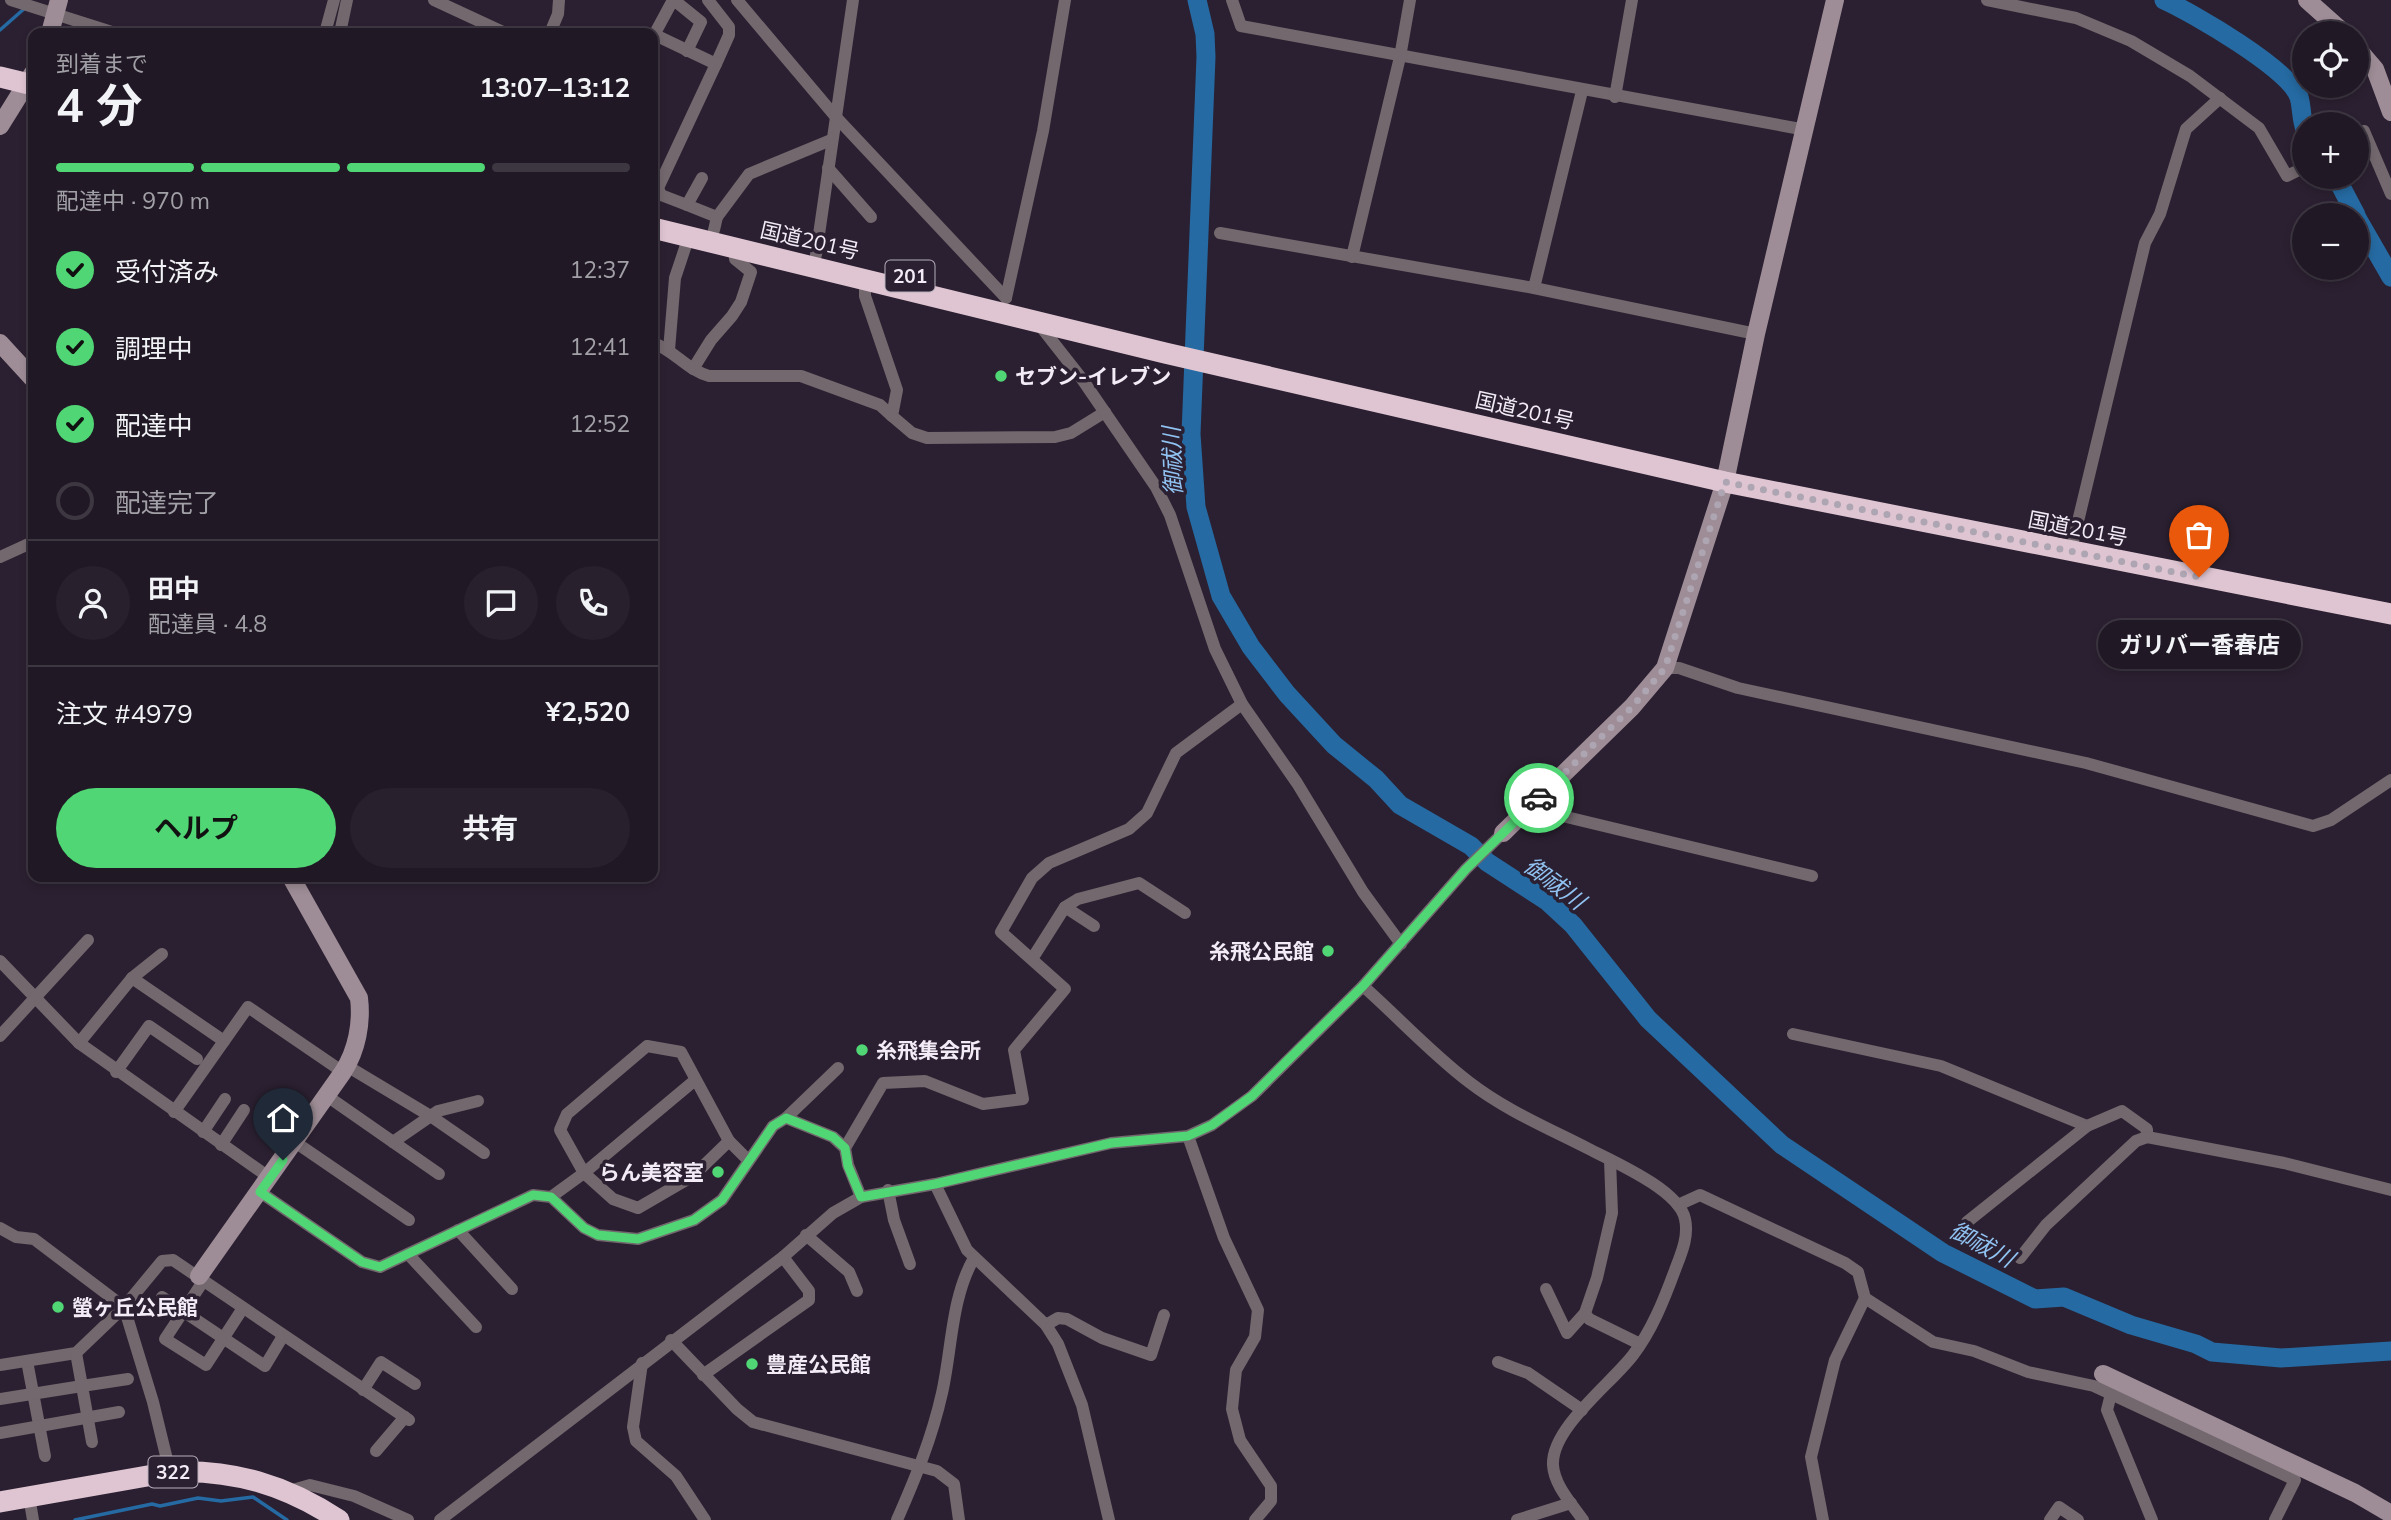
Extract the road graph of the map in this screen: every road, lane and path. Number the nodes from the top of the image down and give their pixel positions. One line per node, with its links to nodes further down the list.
1 (11, 0): 17 (street)
2 (334, 0): 21 (street)
3 (347, 0): 22 (street)
4 (434, 0): 23 (street)
5 (559, 0): 24 (street)
6 (673, 0): 25 (street); 27 (street)
7 (708, 0): 31 (street)
8 (737, 0): 40 (street)
9 (853, 0): 40 (street)
10 (1065, 0): 63 (street)
11 (1232, 0): 28 (street)
12 (1410, 0): 28 (street)
13 (1632, 0): 37 (street)
14 (1835, 0): 42 (street)
15 (1987, 0): 38 (street)
16 (2307, 0): 18 (street)
17 (57, 8): 19 (street); 20 (street)
18 (2331, 21)
19 (51, 28)
20 (103, 28)
21 (326, 28)
22 (341, 28)
23 (494, 28)
24 (552, 28)
25 (655, 28)
26 (658, 37): 27 (street)
27 (688, 51): 31 (street)
28 (1400, 57): 36 (street); 60 (street)
29 (0, 62): 32 (highway)
30 (2369, 62): 39 (street)
31 (716, 64): 48 (street)
32 (28, 76)
33 (0, 77): 34 (highway)
34 (28, 78)
35 (28, 84): 41 (street)
36 (1582, 91): 37 (street); 62 (street)
37 (1615, 97): 42 (street)
38 (2220, 98): 46 (street); 75 (street)
39 (2391, 112)
40 (835, 116): 43 (street); 63 (street)
41 (0, 126)
42 (1806, 131): 65 (street)
43 (831, 140): 45 (street); 54 (street)
44 (2369, 143): 50 (street)
45 (828, 168): 53 (street); 59 (street)
46 (2292, 174)
47 (702, 178): 51 (street)
48 (658, 186)
49 (658, 190): 51 (street)
50 (2391, 194)
51 (687, 205): 54 (street)
52 (658, 216): 54 (highway, 国道201号 / 201)
53 (871, 217)
54 (716, 224): 59 (highway, 国道201号 / 201)
55 (658, 229): 57 (highway, 国道201号 / 201)
56 (1220, 233): 60 (street)
57 (689, 236): 58 (highway, 国道201号 / 201); 69 (street)
58 (734, 247): 61 (highway, 国道201号 / 201); 70 (street)
59 (816, 255): 63 (highway, 国道201号 / 201)
60 (1352, 257): 62 (street)
61 (865, 278): 64 (highway, 国道201号 / 201); 73 (street)
62 (1534, 288): 65 (street)
63 (1006, 298): 68 (highway, 国道201号 / 201)
64 (1034, 319): 68 (highway, 国道201号 / 201); 72 (street)
65 (1756, 334): 74 (street)
66 (0, 343): 71 (street)
67 (658, 345): 69 (street)
68 (1166, 347): 74 (highway, 国道201号 / 201)
69 (669, 350): 70 (street)
70 (693, 369): 73 (street)
71 (28, 374)
72 (1105, 412): 73 (street); 81 (street)
73 (892, 416)
74 (1726, 476): 75 (highway, 国道201号 / 201); 79 (highway, 国道201号 / 201); 80 (street)
75 (2074, 538): 78 (highway, 国道201号 / 201)
76 (28, 544): 77 (street)
77 (0, 556)
78 (2391, 600)
79 (2391, 614)
80 (1665, 668): 82 (street); 83 (street)
81 (1242, 705): 91 (street); 93 (street)
82 (2391, 780)
83 (1529, 808): 84 (street); 85 (street)
84 (1503, 833): 91 (street)
85 (1812, 876)
86 (295, 882): 104 (street)
87 (1065, 907): 88 (street); 89 (street); 93 (street)
88 (1185, 913)
89 (1094, 926)
90 (88, 940): 97 (street)
91 (1401, 944): 96 (street)
92 (162, 954): 95 (street)
93 (1032, 959): 122 (street)
94 (0, 961): 97 (street)
95 (132, 978): 100 (street); 101 (street)
96 (1363, 986): 116 (street); 125 (street)
97 (36, 999): 99 (street); 101 (street)
98 (1793, 1034): 114 (street)
99 (0, 1036)
100 (224, 1041): 104 (street); 111 (street)
101 (79, 1043): 105 (street)
102 (197, 1059): 105 (street)
103 (838, 1068): 113 (street)
104 (346, 1069): 107 (street); 112 (street)
105 (116, 1072): 111 (street)
106 (694, 1081): 118 (street); 126 (street); 126 (street)
107 (327, 1096): 119 (street); 120 (street)
108 (225, 1099): 115 (street)
109 (478, 1101): 112 (street)
110 (244, 1111): 121 (street)
111 (174, 1112): 115 (street)
112 (432, 1117): 120 (street); 123 (street)
113 (786, 1118): 122 (street); 124 (street)
114 (2087, 1126): 117 (street); 136 (street)
115 (202, 1132): 121 (street)
116 (1188, 1136): 128 (street); 199 (street)
117 (2147, 1137): 131 (street); 143 (street)
118 (729, 1141): 124 (street); 126 (street)
119 (295, 1142): 129 (street); 135 (street)
120 (393, 1142): 127 (street)
121 (221, 1144): 129 (street)
122 (845, 1148): 133 (street)
123 (484, 1153)
124 (748, 1160): 132 (street)
125 (1610, 1160): 134 (street); 154 (street)
126 (584, 1173): 132 (street)
127 (439, 1174)
128 (935, 1184): 130 (street); 142 (street)
129 (265, 1185): 140 (street); 145 (street)
130 (888, 1190): 133 (street); 144 (street)
131 (2391, 1190)
132 (551, 1197): 138 (street)
133 (861, 1197): 139 (street)
134 (1678, 1205): 150 (street); 161 (street)
135 (410, 1220)
136 (1967, 1222)
137 (0, 1228): 151 (street)
138 (458, 1230): 140 (street); 146 (street)
139 (806, 1235): 141 (street); 148 (street)
140 (408, 1254): 157 (street)
141 (783, 1257): 160 (street); 167 (street)
142 (974, 1258): 156 (street); 184 (street)
143 (2020, 1258)
144 (910, 1264)
145 (202, 1278): 151 (street); 152 (street); 153 (street)
146 (512, 1289)
147 (1546, 1289): 154 (street)
148 (857, 1290)
149 (162, 1297): 153 (street)
150 (1865, 1297): 169 (street); 202 (street)
151 (124, 1307): 162 (street); 185 (street)
152 (243, 1308): 158 (street); 159 (street)
153 (183, 1311): 159 (street); 159 (street)
154 (1585, 1313): 161 (street)
155 (1164, 1315): 156 (street)
156 (1045, 1325): 198 (street)
157 (477, 1327)
158 (283, 1336): 159 (street); 172 (street)
159 (223, 1339)
160 (671, 1340): 165 (street); 167 (street)
161 (1640, 1344): 176 (street)
162 (76, 1353): 163 (street); 171 (street)
163 (27, 1361): 166 (street); 173 (street)
164 (1498, 1362): 176 (street)
165 (642, 1363): 194 (street); 195 (street)
166 (0, 1365)
167 (703, 1375): 184 (street)
168 (128, 1379): 171 (street)
169 (2099, 1380): 174 (street); 190 (street)
170 (415, 1384): 172 (street)
171 (82, 1386): 173 (street); 178 (street)
172 (363, 1390): 182 (street)
173 (34, 1394): 175 (street); 179 (street)
174 (2111, 1394): 205 (street); 206 (street)
175 (0, 1399)
176 (1582, 1410): 189 (street)
177 (120, 1412): 178 (street)
178 (87, 1418): 179 (street); 181 (street)
179 (40, 1426): 180 (street); 183 (street)
180 (0, 1433)
181 (92, 1442)
182 (376, 1451)
183 (45, 1456)
184 (920, 1467): 196 (street); 197 (street)
185 (170, 1472): 186 (highway, 322); 187 (highway, 322)
186 (289, 1491): 192 (highway, 322); 193 (street)
187 (29, 1496): 188 (highway, 322); 191 (street)
188 (0, 1502)
189 (1571, 1503): 200 (street); 201 (street)
190 (2391, 1514)
191 (33, 1520)
192 (339, 1520)
193 (408, 1520)
194 (440, 1520)
195 (705, 1520)
196 (897, 1520)
197 (958, 1520)
198 (1108, 1520)
199 (1255, 1520)
200 (1517, 1520)
201 (1583, 1520)
202 (1822, 1520)
203 (2050, 1520): 204 (street)
204 (2078, 1520)
205 (2152, 1520)
206 (2275, 1520)

